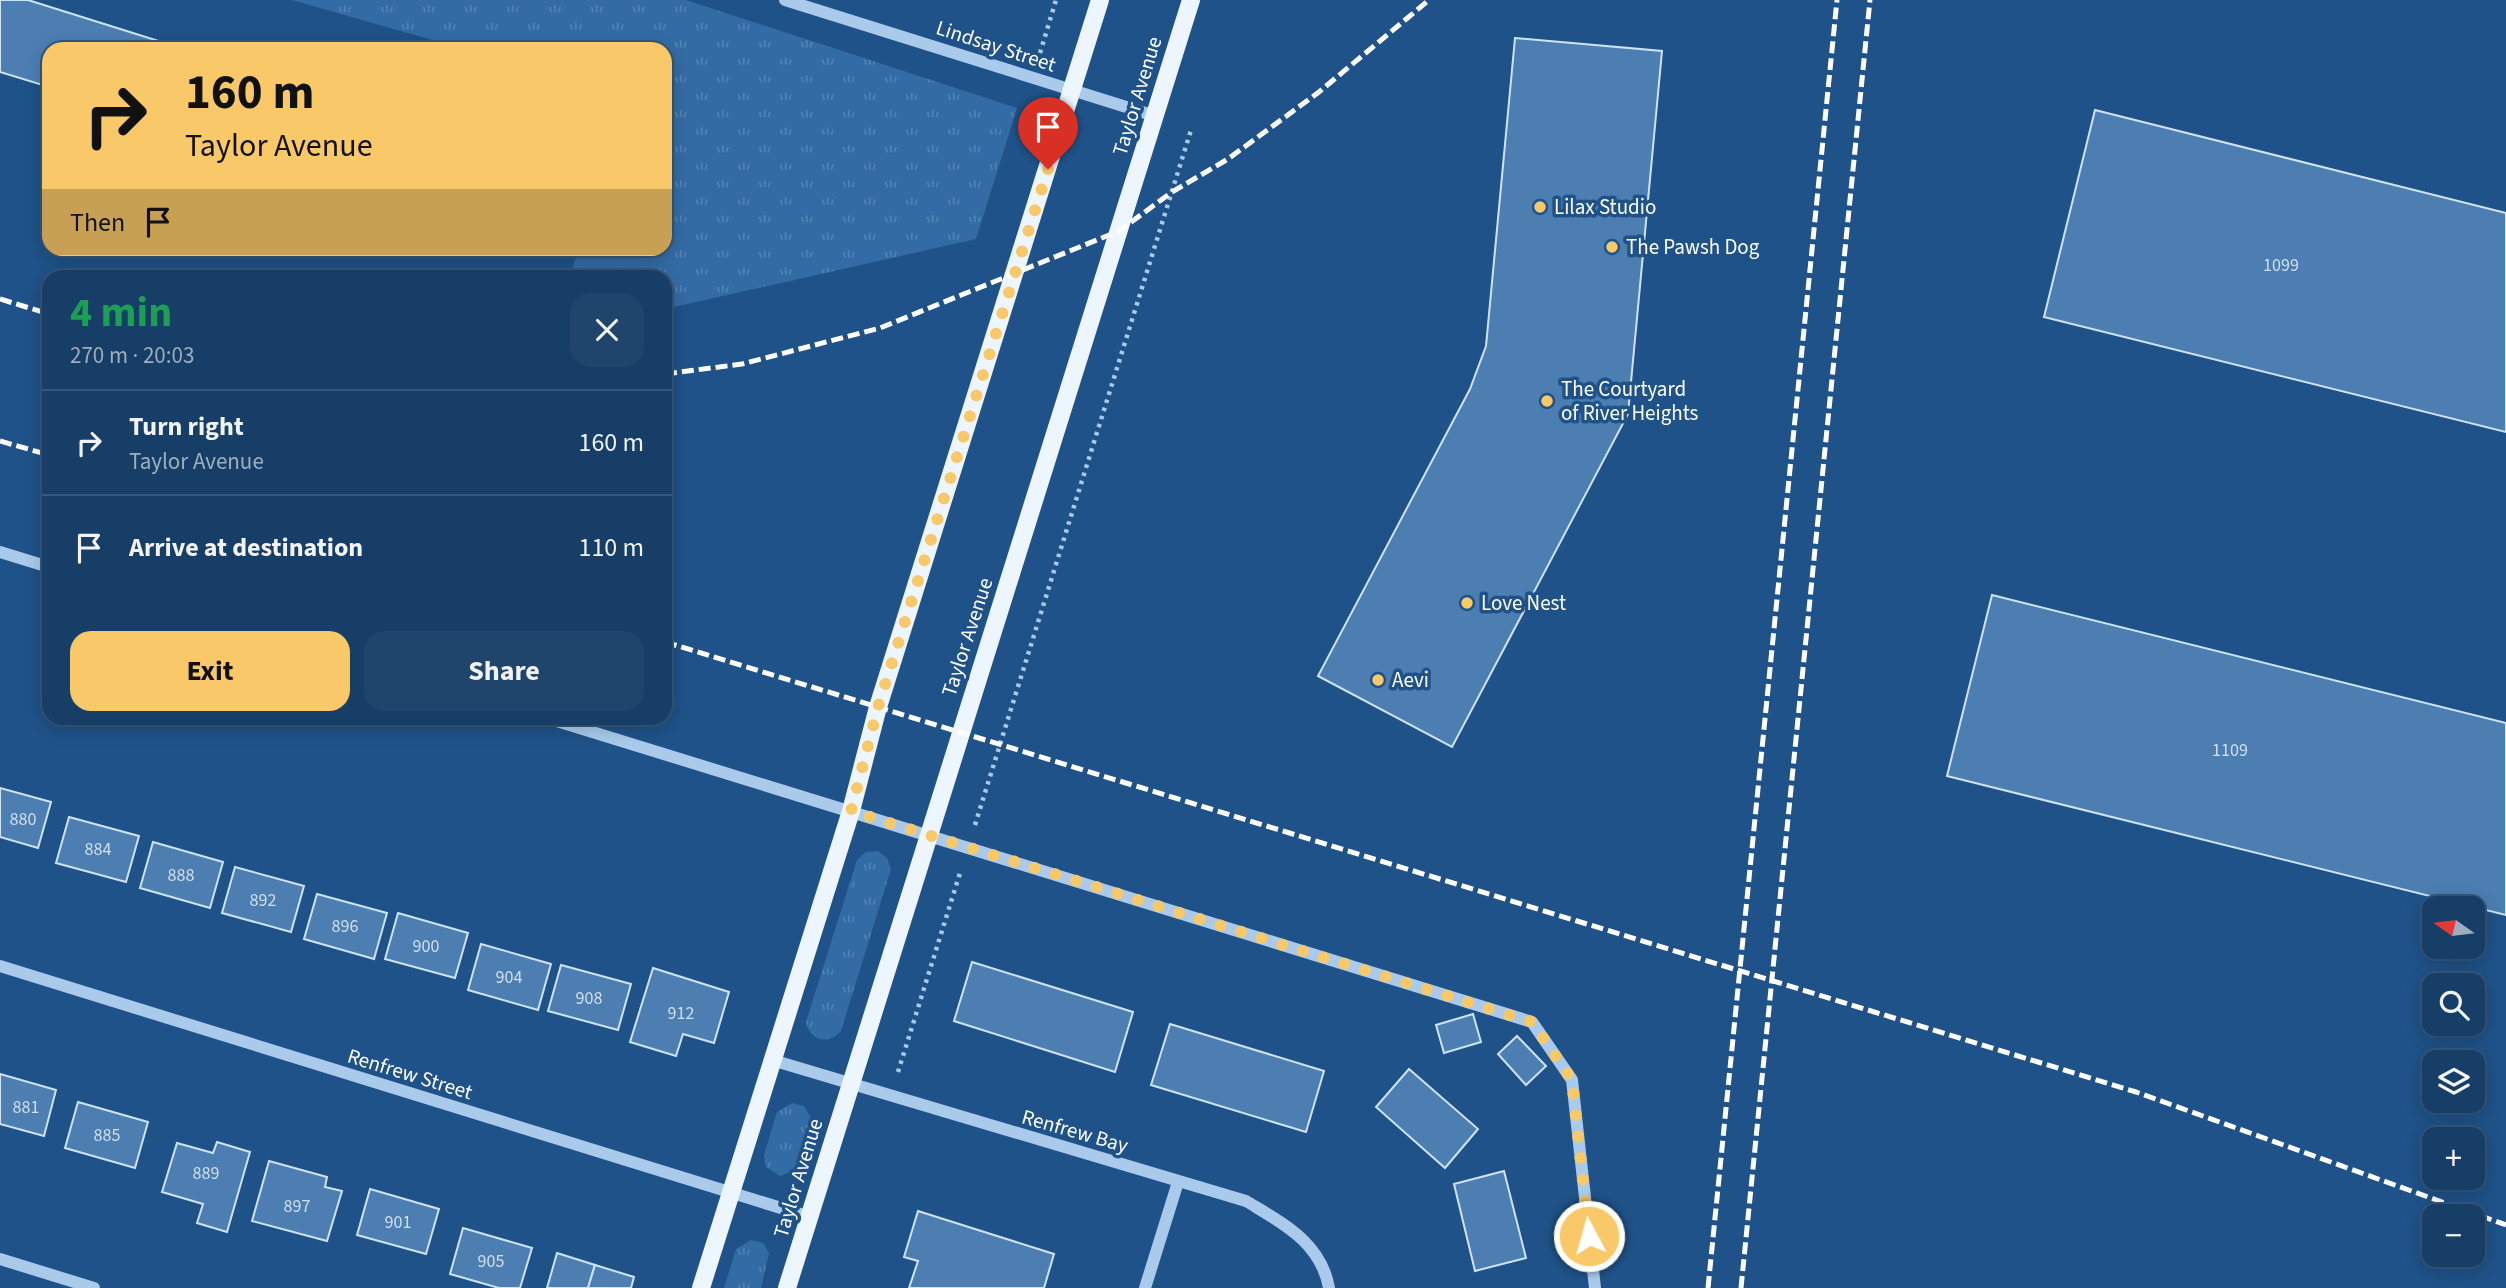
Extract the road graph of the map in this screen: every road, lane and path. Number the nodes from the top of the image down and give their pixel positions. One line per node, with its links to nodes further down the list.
1 (785, 0): 5 (street, Lindsay Street)
2 (1056, 0): 5 (path)
3 (1100, 0): 6 (main road)
4 (1191, 0): 7 (main road, Taylor Avenue)
5 (1033, 77): 6 (street, Lindsay Street)
6 (1074, 91): 7 (street, Lindsay Street); 12 (main road)
7 (1154, 116): 13 (main road, Taylor Avenue)
8 (1191, 130): 14 (path)
9 (0, 552): 10 (street)
10 (42, 564)
11 (570, 725): 12 (street)
12 (851, 811): 13 (street); 16 (main road)
13 (929, 836): 14 (street); 17 (main road, Taylor Avenue)
14 (968, 848): 18 (path); 28 (street)
15 (0, 966): 20 (street, Renfrew Street)
16 (772, 1060): 17 (street, Renfrew Bay); 20 (main road)
17 (851, 1085): 18 (street, Renfrew Bay); 21 (main road, Taylor Avenue)
18 (890, 1097): 19 (street, Renfrew Bay)
19 (1178, 1182): 26 (street); 27 (street, Renfrew Bay)
20 (730, 1193): 21 (street, Renfrew Street); 24 (main road)
21 (810, 1217): 25 (main road, Taylor Avenue)
22 (0, 1259): 23 (street)
23 (94, 1288)
24 (701, 1288)
25 (787, 1288)
26 (1145, 1288)
27 (1329, 1288)
28 (1595, 1288)

